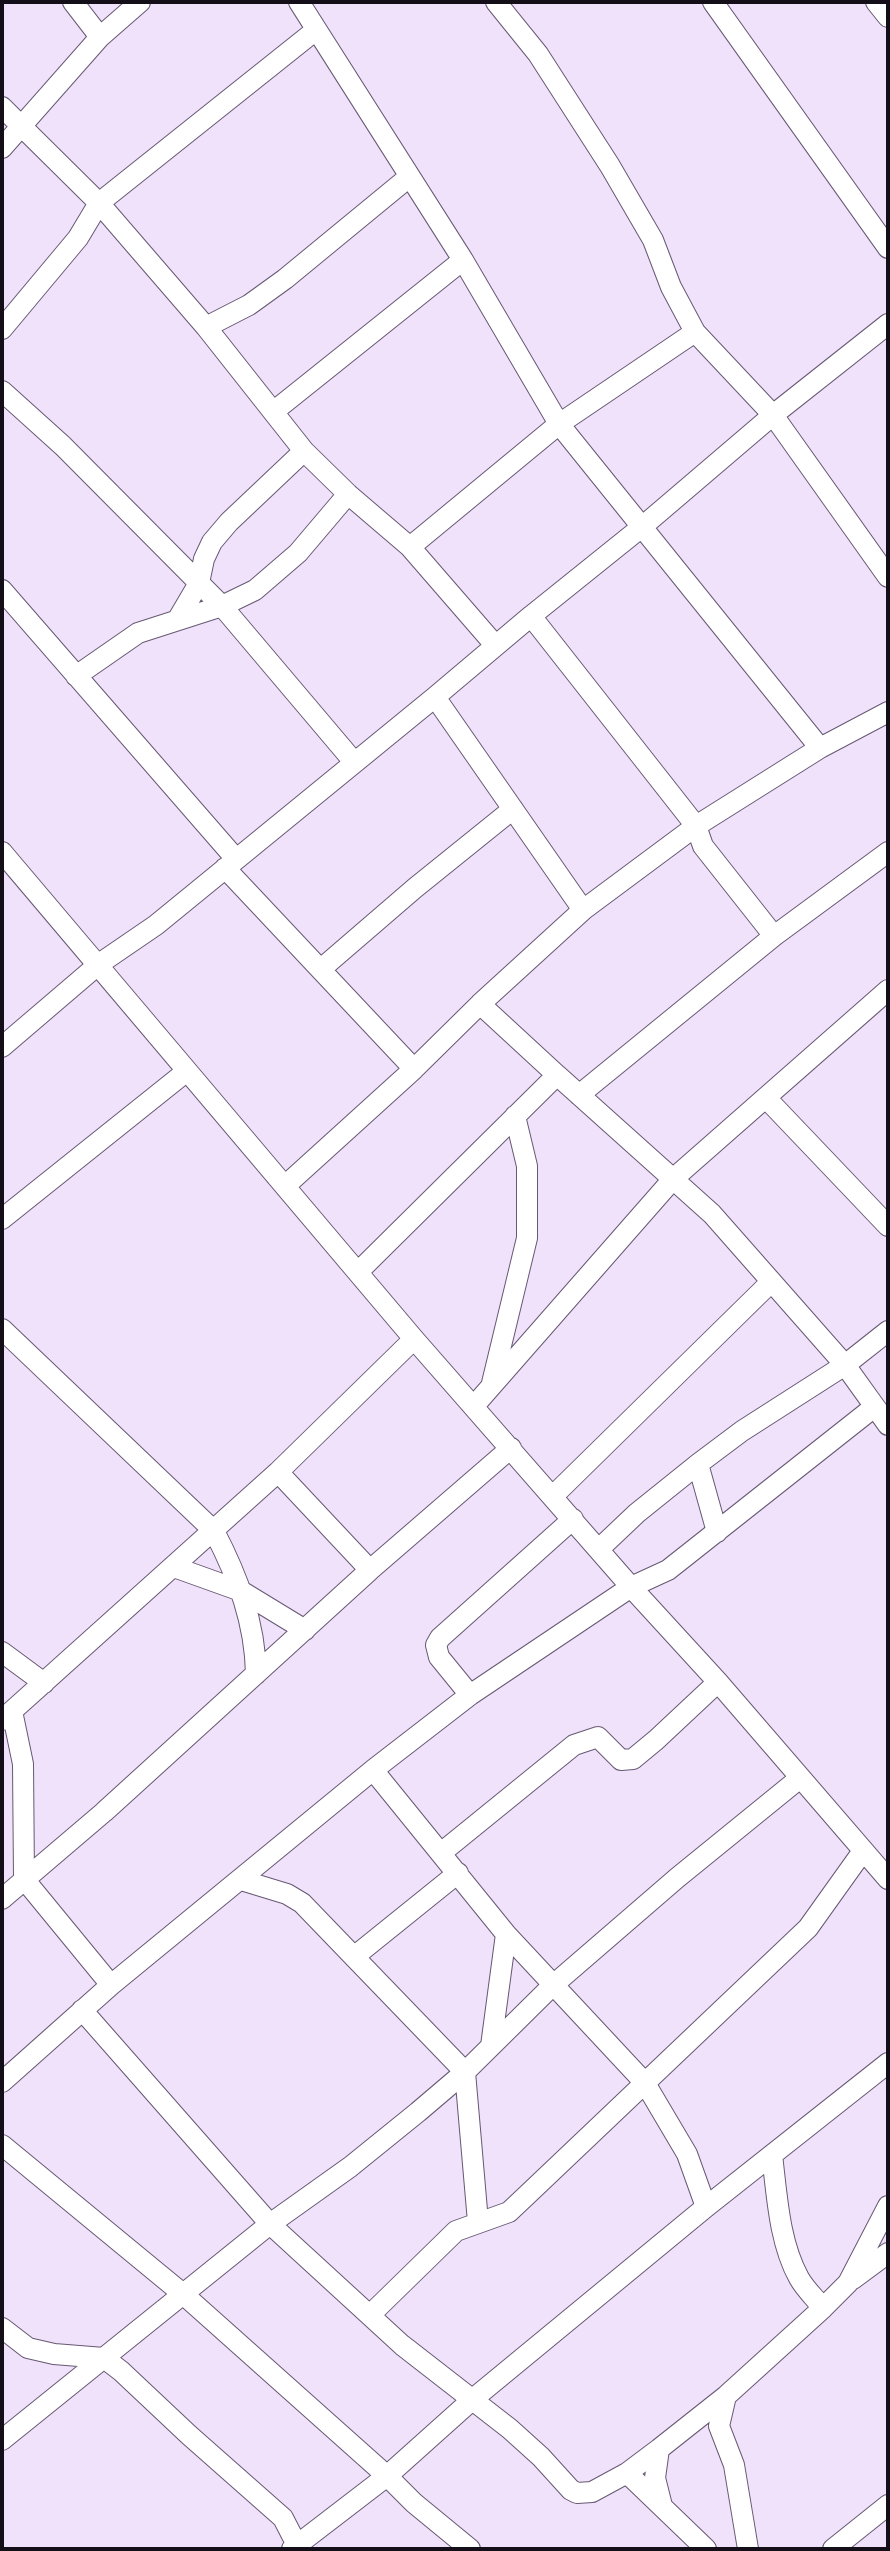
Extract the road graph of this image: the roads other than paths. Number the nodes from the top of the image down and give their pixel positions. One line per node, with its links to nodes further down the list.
1 (73, 2): 9 (street)
2 (140, 2): 9 (street)
3 (299, 2): 8 (street)
4 (496, 2): 20 (street)
5 (713, 2): 15 (street)
6 (876, 2): 7 (street)
7 (888, 17)
8 (316, 30): 13 (street); 14 (street)
9 (100, 37): 11 (street)
10 (2, 107): 11 (street)
11 (22, 127): 12 (street); 14 (street)
12 (2, 148)
13 (409, 177): 16 (street); 18 (street)
14 (99, 203): 18 (street); 19 (street)
15 (888, 248)
16 (463, 260): 22 (street); 24 (street)
17 (888, 324): 23 (street)
18 (206, 327): 22 (street)
19 (2, 329)
20 (695, 332): 23 (street); 24 (street)
21 (2, 391): 30 (street)
22 (273, 412): 25 (street)
23 (773, 415): 27 (street); 29 (street)
24 (559, 424): 27 (street); 28 (street)
25 (304, 451): 26 (street); 30 (street)
26 (348, 494): 28 (street); 32 (street)
27 (643, 526): 33 (street); 39 (street)
28 (410, 547): 35 (street)
29 (888, 577)
30 (199, 583): 32 (street); 34 (street)
31 (2, 590): 36 (street)
32 (222, 606): 34 (street); 40 (street)
33 (531, 616): 35 (street); 42 (street)
34 (179, 617): 36 (street)
35 (495, 645): 37 (street)
36 (76, 676): 45 (street)
37 (435, 697): 40 (street); 41 (street)
38 (888, 712): 39 (street)
39 (820, 748): 42 (street)
40 (354, 762): 45 (street)
41 (513, 809): 46 (street); 49 (street)
42 (696, 826): 46 (street); 47 (street)
43 (2, 852): 48 (street)
44 (888, 852): 47 (street)
45 (230, 864): 48 (street); 49 (street)
46 (583, 910): 50 (street)
47 (774, 936): 56 (street)
48 (99, 964): 52 (street); 54 (street)
49 (321, 969): 53 (street)
50 (480, 1004): 53 (street); 55 (street)
51 (883, 1004): 57 (street)
52 (2, 1047)
53 (414, 1069): 60 (street)
54 (187, 1071): 60 (street); 61 (street)
55 (557, 1075): 56 (street); 58 (street)
56 (579, 1095): 59 (street)
57 (767, 1099): 59 (street); 62 (street)
58 (515, 1116): 63 (street); 69 (street)
59 (673, 1179): 64 (street); 69 (street)
60 (285, 1186): 63 (street)
61 (2, 1219)
62 (888, 1226)
63 (358, 1272): 67 (street)
64 (771, 1282): 68 (street); 76 (street)
65 (2, 1330): 78 (street)
66 (888, 1331): 68 (street)
67 (414, 1339): 70 (street); 75 (street)
68 (845, 1365): 71 (street); 74 (street)
69 (490, 1388): 70 (street)
70 (474, 1406): 73 (street)
71 (873, 1408): 72 (street); 79 (street)
72 (888, 1425)
73 (511, 1448): 76 (street); 82 (street)
74 (698, 1464): 79 (street); 80 (street)
75 (278, 1472): 78 (street); 82 (street)
76 (553, 1496): 77 (street)
77 (573, 1519): 80 (street); 90 (street)
78 (214, 1531): 81 (street); 84 (street)
79 (717, 1532): 83 (street)
80 (599, 1549): 83 (street)
81 (174, 1567): 84 (street); 89 (street)
82 (370, 1570): 85 (street)
83 (631, 1587): 88 (street); 90 (street)
84 (241, 1591): 85 (street); 87 (street)
85 (305, 1630): 87 (street)
86 (2, 1652): 89 (street)
87 (256, 1674): 97 (street)
88 (718, 1682): 93 (street); 95 (street)
89 (44, 1683): 91 (street)
90 (470, 1695): 92 (street)
91 (7, 1716): 97 (street)
92 (373, 1770): 95 (street); 99 (street)
93 (800, 1778): 94 (street); 104 (street)
94 (863, 1851): 98 (street); 110 (street)
95 (441, 1853): 96 (street)
96 (458, 1873): 101 (street); 102 (street)
97 (24, 1879): 100 (street); 103 (street)
98 (888, 1879)
99 (241, 1880): 102 (street); 103 (street)
100 (2, 1899)
101 (506, 1934): 104 (street); 106 (street)
102 (355, 1956): 108 (street)
103 (111, 1985): 105 (street)
104 (552, 1986): 106 (street); 110 (street)
105 (82, 2010): 109 (street); 116 (street)
106 (491, 2046): 108 (street)
107 (888, 2063): 112 (street)
108 (465, 2072): 115 (street); 116 (street)
109 (2, 2082)
110 (645, 2083): 114 (street); 115 (street)
111 (2, 2145): 119 (street)
112 (772, 2155): 114 (street); 120 (street)
113 (888, 2206): 118 (street)
114 (706, 2207): 125 (street)
115 (478, 2222): 121 (street)
116 (270, 2224): 119 (street); 121 (street)
117 (888, 2253): 118 (street)
118 (848, 2283): 120 (street)
119 (183, 2294): 123 (street); 129 (street)
120 (823, 2308): 124 (street)
121 (370, 2315): 125 (street)
122 (2, 2328): 123 (street)
123 (104, 2358): 126 (street); 132 (street)
124 (726, 2396): 127 (street); 135 (street)
125 (473, 2399): 128 (street); 129 (street)
126 (2, 2440)
127 (659, 2449): 128 (street); 131 (street)
128 (627, 2473): 131 (street)
129 (387, 2476): 132 (street); 133 (street)
130 (888, 2505): 136 (street)
131 (664, 2510): 134 (street)
132 (296, 2548)
133 (470, 2549)
134 (706, 2549)
135 (748, 2549)
136 (833, 2549)

